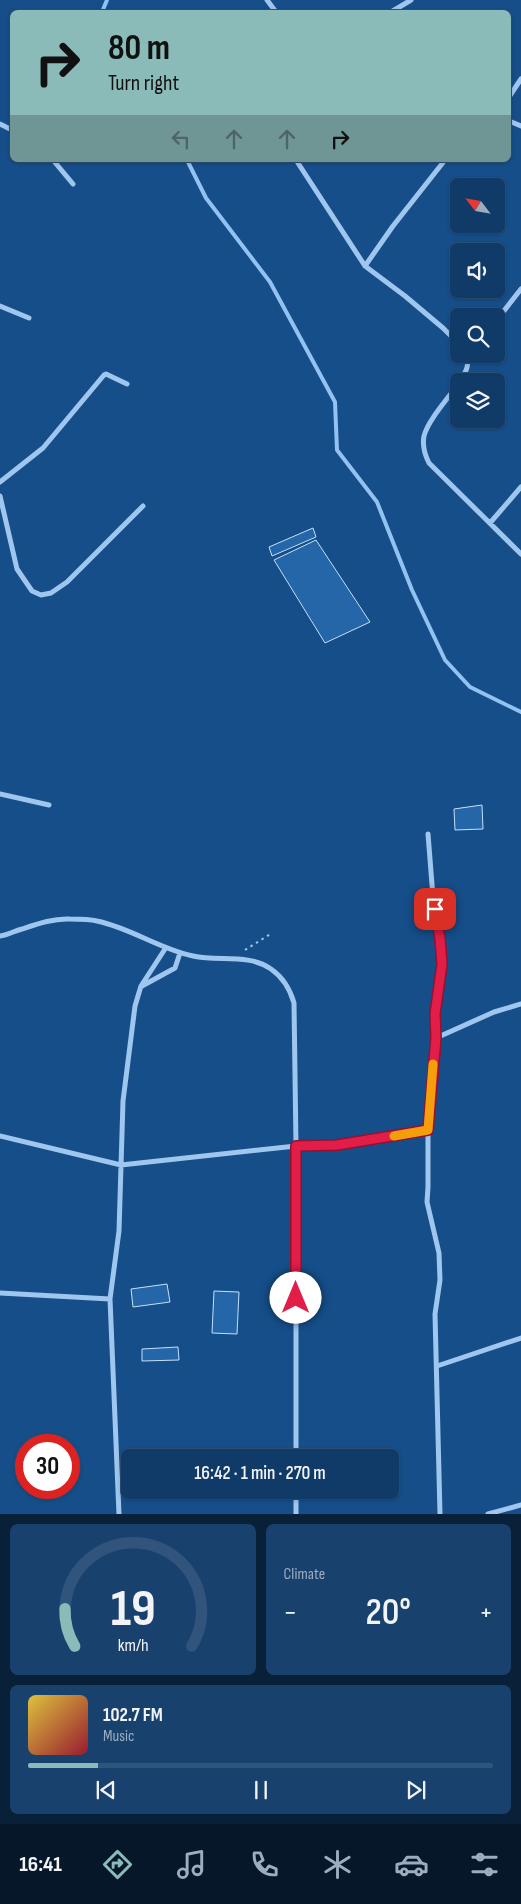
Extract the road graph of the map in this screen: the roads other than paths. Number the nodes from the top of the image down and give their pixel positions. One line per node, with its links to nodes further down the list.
1 (411, 0): 2 (street)
2 (394, 10)
3 (521, 79): 4 (street)
4 (511, 94)
5 (55, 162): 8 (street)
6 (297, 162): 9 (street)
7 (443, 162): 9 (street)
8 (73, 184)
9 (365, 266): 14 (street)
10 (521, 289): 12 (street)
11 (0, 306): 13 (street)
12 (505, 309)
13 (29, 318)
14 (450, 335)
15 (127, 384): 17 (street)
16 (450, 395): 21 (street)
17 (0, 482)
18 (521, 487): 21 (street)
19 (0, 496): 20 (street)
20 (143, 506)
21 (490, 523): 22 (street)
22 (521, 554)
23 (0, 794): 24 (street)
24 (49, 805)
25 (428, 834): 31 (street)
26 (0, 936): 27 (street)
27 (165, 949): 28 (street); 29 (street)
28 (180, 953): 29 (street); 34 (street)
29 (142, 986): 35 (street)
30 (521, 1004): 31 (street)
31 (436, 1038): 32 (street)
32 (428, 1130): 34 (street); 39 (street)
33 (0, 1136): 35 (street)
34 (296, 1146): 35 (street); 40 (street)
35 (121, 1165): 37 (street)
36 (0, 1293): 37 (street)
37 (110, 1299): 44 (street)
38 (521, 1338): 39 (street)
39 (437, 1366): 46 (street)
40 (296, 1449)
41 (296, 1499): 45 (street)
42 (521, 1505): 43 (street)
43 (513, 1507): 47 (street); 48 (street)
44 (119, 1514)
45 (296, 1514)
46 (440, 1514)
47 (488, 1514)
48 (514, 1514)

